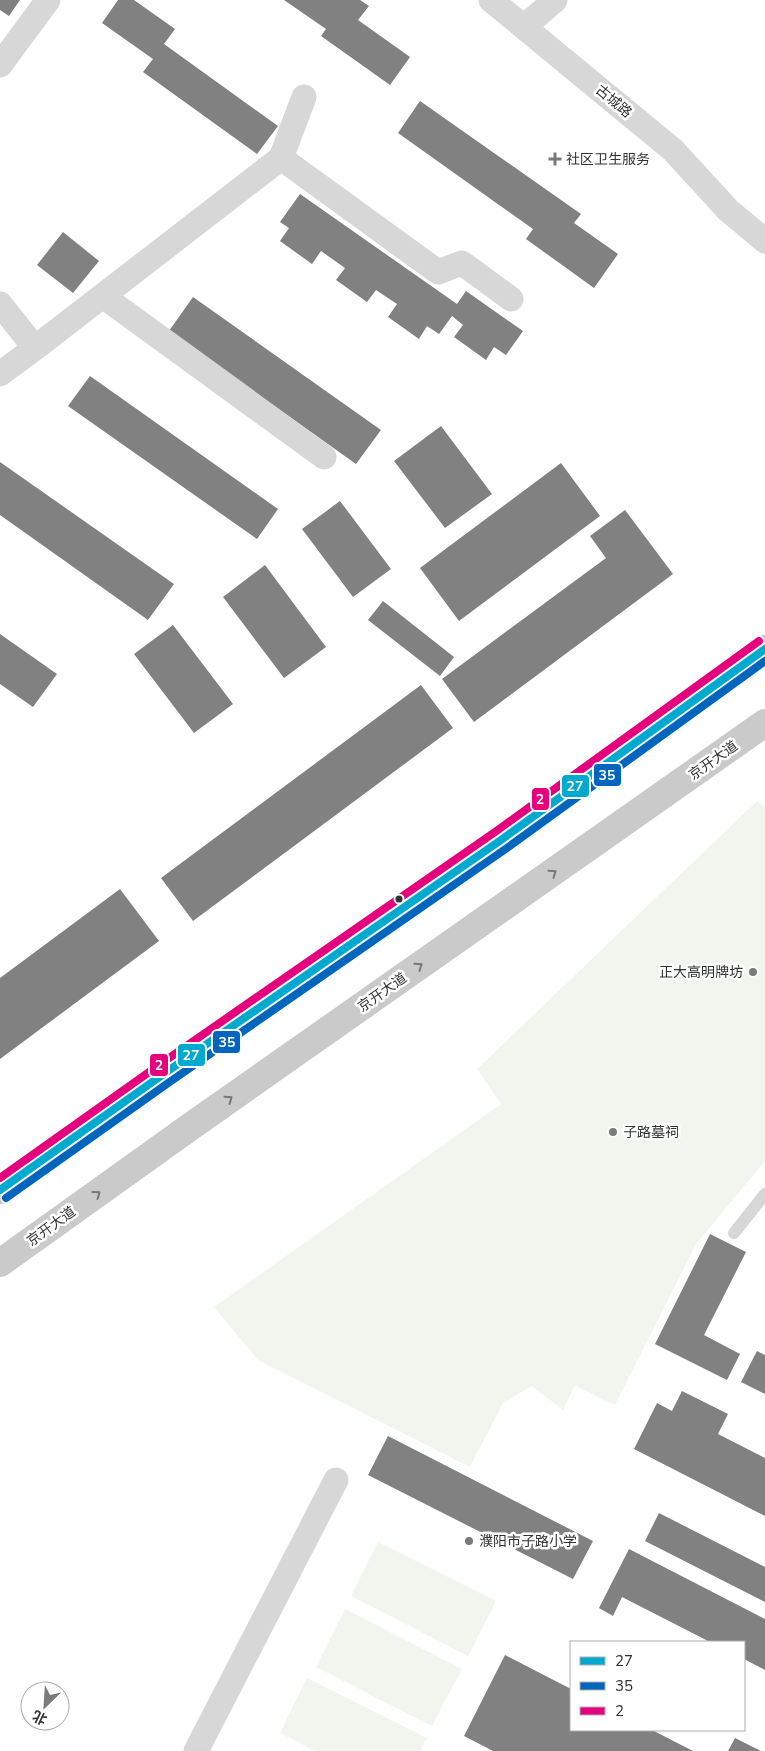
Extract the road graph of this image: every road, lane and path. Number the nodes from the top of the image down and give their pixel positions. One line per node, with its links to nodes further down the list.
1 (48, 0): 5 (street)
2 (490, 0): 4 (street, 古城路)
3 (555, 0): 4 (street)
4 (524, 27): 8 (street, 古城路)
5 (0, 65)
6 (304, 97): 7 (street)
7 (281, 158): 9 (street); 10 (street)
8 (765, 241)
9 (104, 297): 12 (street); 14 (street)
10 (510, 298)
11 (0, 304): 12 (street)
12 (35, 348): 13 (street)
13 (0, 374)
14 (324, 456)
15 (765, 649): 17 (main road)
16 (765, 723): 20 (main road, 京开大道, one-way to 16)
17 (0, 1190)
18 (765, 1194): 19 (lane)
19 (734, 1233)
20 (0, 1263)
21 (336, 1480): 22 (street)
22 (196, 1751)

